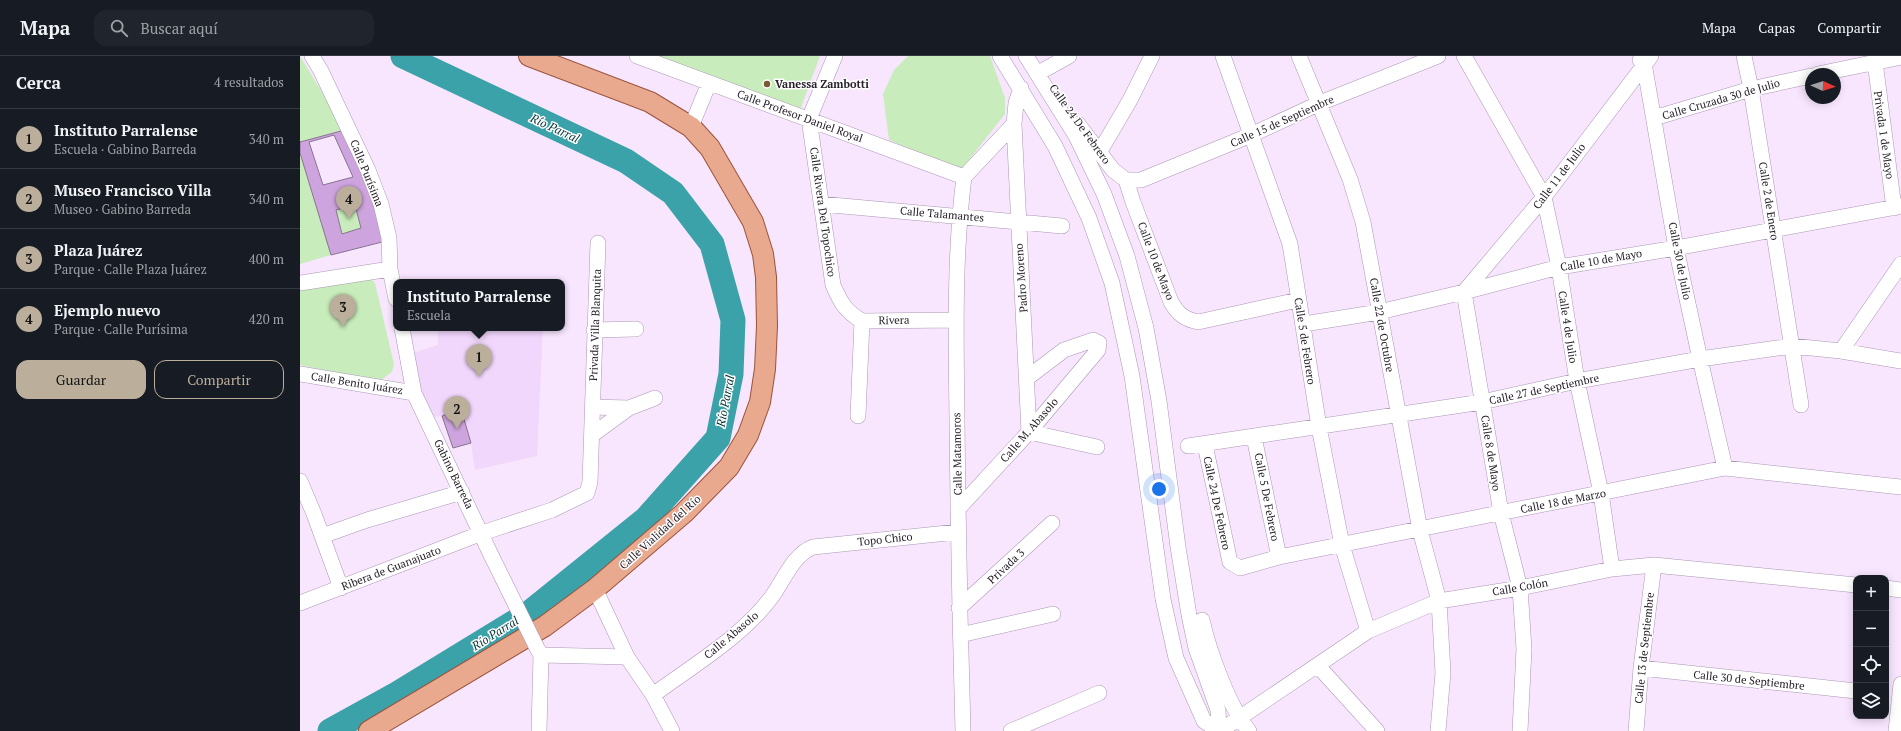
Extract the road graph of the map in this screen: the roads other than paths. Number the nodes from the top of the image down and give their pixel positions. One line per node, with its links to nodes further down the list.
1 (312, 56): 44 (street, Calle Purísima)
2 (529, 56): 28 (main road, Calle Vialidad del Río)
3 (637, 56): 21 (street, Calle Profesor Daniel Royal)
4 (835, 56): 26 (street)
5 (990, 56): 19 (street)
6 (1000, 56): 19 (street)
7 (1026, 56): 124 (street)
8 (1069, 56): 30 (street, Calle 24 De Febrero)
9 (1152, 56): 30 (street)
10 (1223, 56): 29 (street, Calle 5 de Febrero)
11 (1300, 56): 24 (street, Calle 22 de Octubre)
12 (1438, 56): 24 (street, Calle 15 de Septiembre)
13 (1464, 56): 33 (street, Calle 4 de Julio)
14 (1744, 56): 23 (street, Calle 2 de Enero)
15 (1901, 57): 17 (street)
16 (1644, 58): 25 (street, Calle 30 de Julio); 33 (street, Calle 11 de Julio)
17 (1875, 62): 18 (street); 35 (street, Privada 1 de Mayo)
18 (1841, 69)
19 (1010, 71): 22 (street)
20 (1805, 77): 23 (street, Calle Cruzada 30 de Julio)
21 (710, 83): 26 (street, Calle Profesor Daniel Royal); 28 (street)
22 (1021, 88): 27 (street, Padro Moreno); 124 (street)
23 (1751, 88): 25 (street, Calle Cruzada 30 de Julio); 39 (street, Calle 2 de Enero)
24 (1320, 103): 29 (street, Calle 15 de Septiembre); 49 (street, Calle 22 de Octubre)
25 (1654, 118): 41 (street, Calle 30 de Julio)
26 (809, 119): 31 (street, Calle Profesor Daniel Royal); 34 (street, Calle Rivera Del Topochico)
27 (1014, 124): 31 (street); 37 (street, Padro Moreno)
28 (691, 127): 101 (main road, Calle Vialidad del Río)
29 (1251, 135): 32 (street, Calle 15 de Septiembre); 48 (street, Calle 5 de Febrero)
30 (1099, 153): 32 (street, Calle 24 De Febrero)
31 (964, 177): 36 (street, Calle Matamoros)
32 (1126, 180): 48 (street, Calle 10 de Mayo)
33 (1544, 198): 43 (street, Calle 4 de Julio); 47 (street, Calle 11 de Julio)
34 (821, 204): 36 (street, Calle Talamantes); 51 (street, Calle Rivera Del Topochico)
35 (1898, 207): 39 (street, Calle 10 de Mayo)
36 (959, 216): 37 (street, Calle Talamantes); 50 (street, Calle Matamoros)
37 (1018, 222): 38 (street, Calle Talamantes); 61 (street, Padro Moreno)
38 (1062, 226)
39 (1774, 230): 41 (street, Calle 10 de Mayo); 56 (street, Calle 2 de Enero)
40 (598, 243): 54 (street, Privada Villa Blanquita)
41 (1676, 248): 43 (street, Calle 10 de Mayo); 58 (street, Calle 30 de Julio)
42 (1901, 264): 57 (street)
43 (1559, 267): 47 (street, Calle 10 de Mayo); 62 (street, Calle 4 de Julio)
44 (390, 269): 45 (street); 46 (street, Calle Purísima)
45 (300, 283)
46 (393, 284)
47 (1464, 292): 49 (street, Calle 10 de Mayo); 65 (street, Calle 8 de Mayo)
48 (1298, 300): 52 (street, Calle 5 de Febrero)
49 (1379, 312): 52 (street, Calle 10 de Mayo); 69 (street, Calle 22 de Octubre)
50 (956, 320): 51 (street, Rivera); 84 (street, Calle Matamoros)
51 (862, 321): 70 (street)
52 (1304, 324): 71 (street, Calle 5 de Febrero)
53 (636, 329): 54 (street)
54 (594, 330): 67 (street, Privada Villa Blanquita)
55 (403, 331): 63 (street)
56 (1792, 346): 57 (street, Calle 27 de Septiembre); 58 (street, Calle 27 de Septiembre); 66 (street, Calle 2 de Enero)
57 (1841, 351): 59 (street, Calle 27 de Septiembre)
58 (1700, 359): 62 (street, Calle 27 de Septiembre); 78 (street, Calle 30 de Julio)
59 (1901, 361)
60 (300, 374): 63 (street, Calle Benito Juárez)
61 (1027, 378): 72 (street, Padro Moreno); 72 (street, Calle M. Abasolo)
62 (1577, 381): 65 (street, Calle 27 de Septiembre); 83 (street, Calle 4 de Julio)
63 (414, 392): 82 (street, Gabino Barreda)
64 (655, 398): 68 (street)
65 (1482, 402): 69 (street, Calle 27 de Septiembre); 85 (street, Calle 8 de Mayo)
66 (1801, 405)
67 (592, 406): 68 (street); 73 (street, Privada Villa Blanquita)
68 (629, 408): 73 (street)
69 (1398, 415): 71 (street, Calle 27 de Septiembre); 87 (street, Calle 22 de Octubre)
70 (858, 416)
71 (1319, 427): 74 (street, Calle 27 de Septiembre); 91 (street, Calle 5 de Febrero)
72 (1029, 432): 77 (street); 84 (street, Calle M. Abasolo)
73 (592, 434): 81 (street, Privada Villa Blanquita)
74 (1254, 437): 75 (street, Calle 27 de Septiembre); 93 (street, Calle 5 De Febrero)
75 (1205, 445): 76 (street, Calle 27 de Septiembre); 94 (street, Calle 24 De Febrero)
76 (1188, 446)
77 (1097, 447)
78 (1725, 468): 80 (street, Calle 18 de Marzo); 83 (street, Calle 18 de Marzo)
79 (300, 481): 90 (street)
80 (1901, 487)
81 (589, 488): 89 (street, Ribera de Guanajuato)
82 (462, 492): 89 (street, Gabino Barreda); 90 (street)
83 (1601, 493): 85 (street, Calle 18 de Marzo); 96 (street, Calle 4 de Julio)
84 (958, 509): 88 (street, Calle Matamoros)
85 (1501, 513): 87 (street, Calle 18 de Marzo); 99 (street, Calle 8 de Mayo)
86 (1052, 523): 105 (street, Privada 3)
87 (1420, 530): 91 (street, Calle 18 de Marzo); 103 (street, Calle 22 de Octubre)
88 (957, 532): 92 (street, Topo Chico); 105 (street, Calle Matamoros)
89 (482, 533): 98 (street, Ribera de Guanajuato); 110 (street, Gabino Barreda, bridge)
90 (322, 536): 98 (street)
91 (1342, 545): 93 (street, Calle 18 de Marzo); 108 (street, Calle 5 de Febrero)
92 (813, 546): 117 (street, Calle Abasolo)
93 (1279, 557): 94 (street, Calle 18 de Marzo)
94 (1230, 562)
95 (1654, 565): 96 (street, Calle Colón); 97 (street, Calle Colón); 113 (street, Calle 13 de Septiembre)
96 (1612, 569): 99 (street, Calle Colón)
97 (1853, 586)
98 (340, 588): 104 (street, Ribera de Guanajuato)
99 (1520, 588): 103 (street, Calle Colón); 128 (street, Calle 8 de Mayo)
100 (1889, 588): 102 (street)
101 (595, 589): 111 (street); 119 (main road, Calle Vialidad del Río)
102 (1901, 590)
103 (1439, 601): 108 (street, Calle Colón); 127 (street, Calle 22 de Octubre)
104 (300, 603)
105 (959, 608): 109 (street, Calle Matamoros)
106 (1053, 614): 109 (street)
107 (1202, 620): 118 (street)
108 (1368, 631): 112 (street, Calle Colón)
109 (960, 635): 122 (street, Calle Matamoros)
110 (539, 652): 111 (street); 120 (street)
111 (627, 657): 117 (street)
112 (1318, 666): 118 (street, Calle Colón); 126 (street)
113 (1641, 668): 114 (street, Calle 30 de Septiembre); 129 (street, Calle 13 de Septiembre)
114 (1853, 691)
115 (1896, 691): 130 (street)
116 (1099, 693): 123 (street)
117 (653, 695): 121 (street)
118 (1238, 718): 124 (street, Calle Colón); 125 (street)
119 (370, 731)
120 (539, 731)
121 (672, 731)
122 (962, 731)
123 (1011, 731)
124 (1219, 731)
125 (1250, 731)
126 (1377, 731)
127 (1438, 731)
128 (1520, 731)
129 (1636, 731)
130 (1896, 731)

